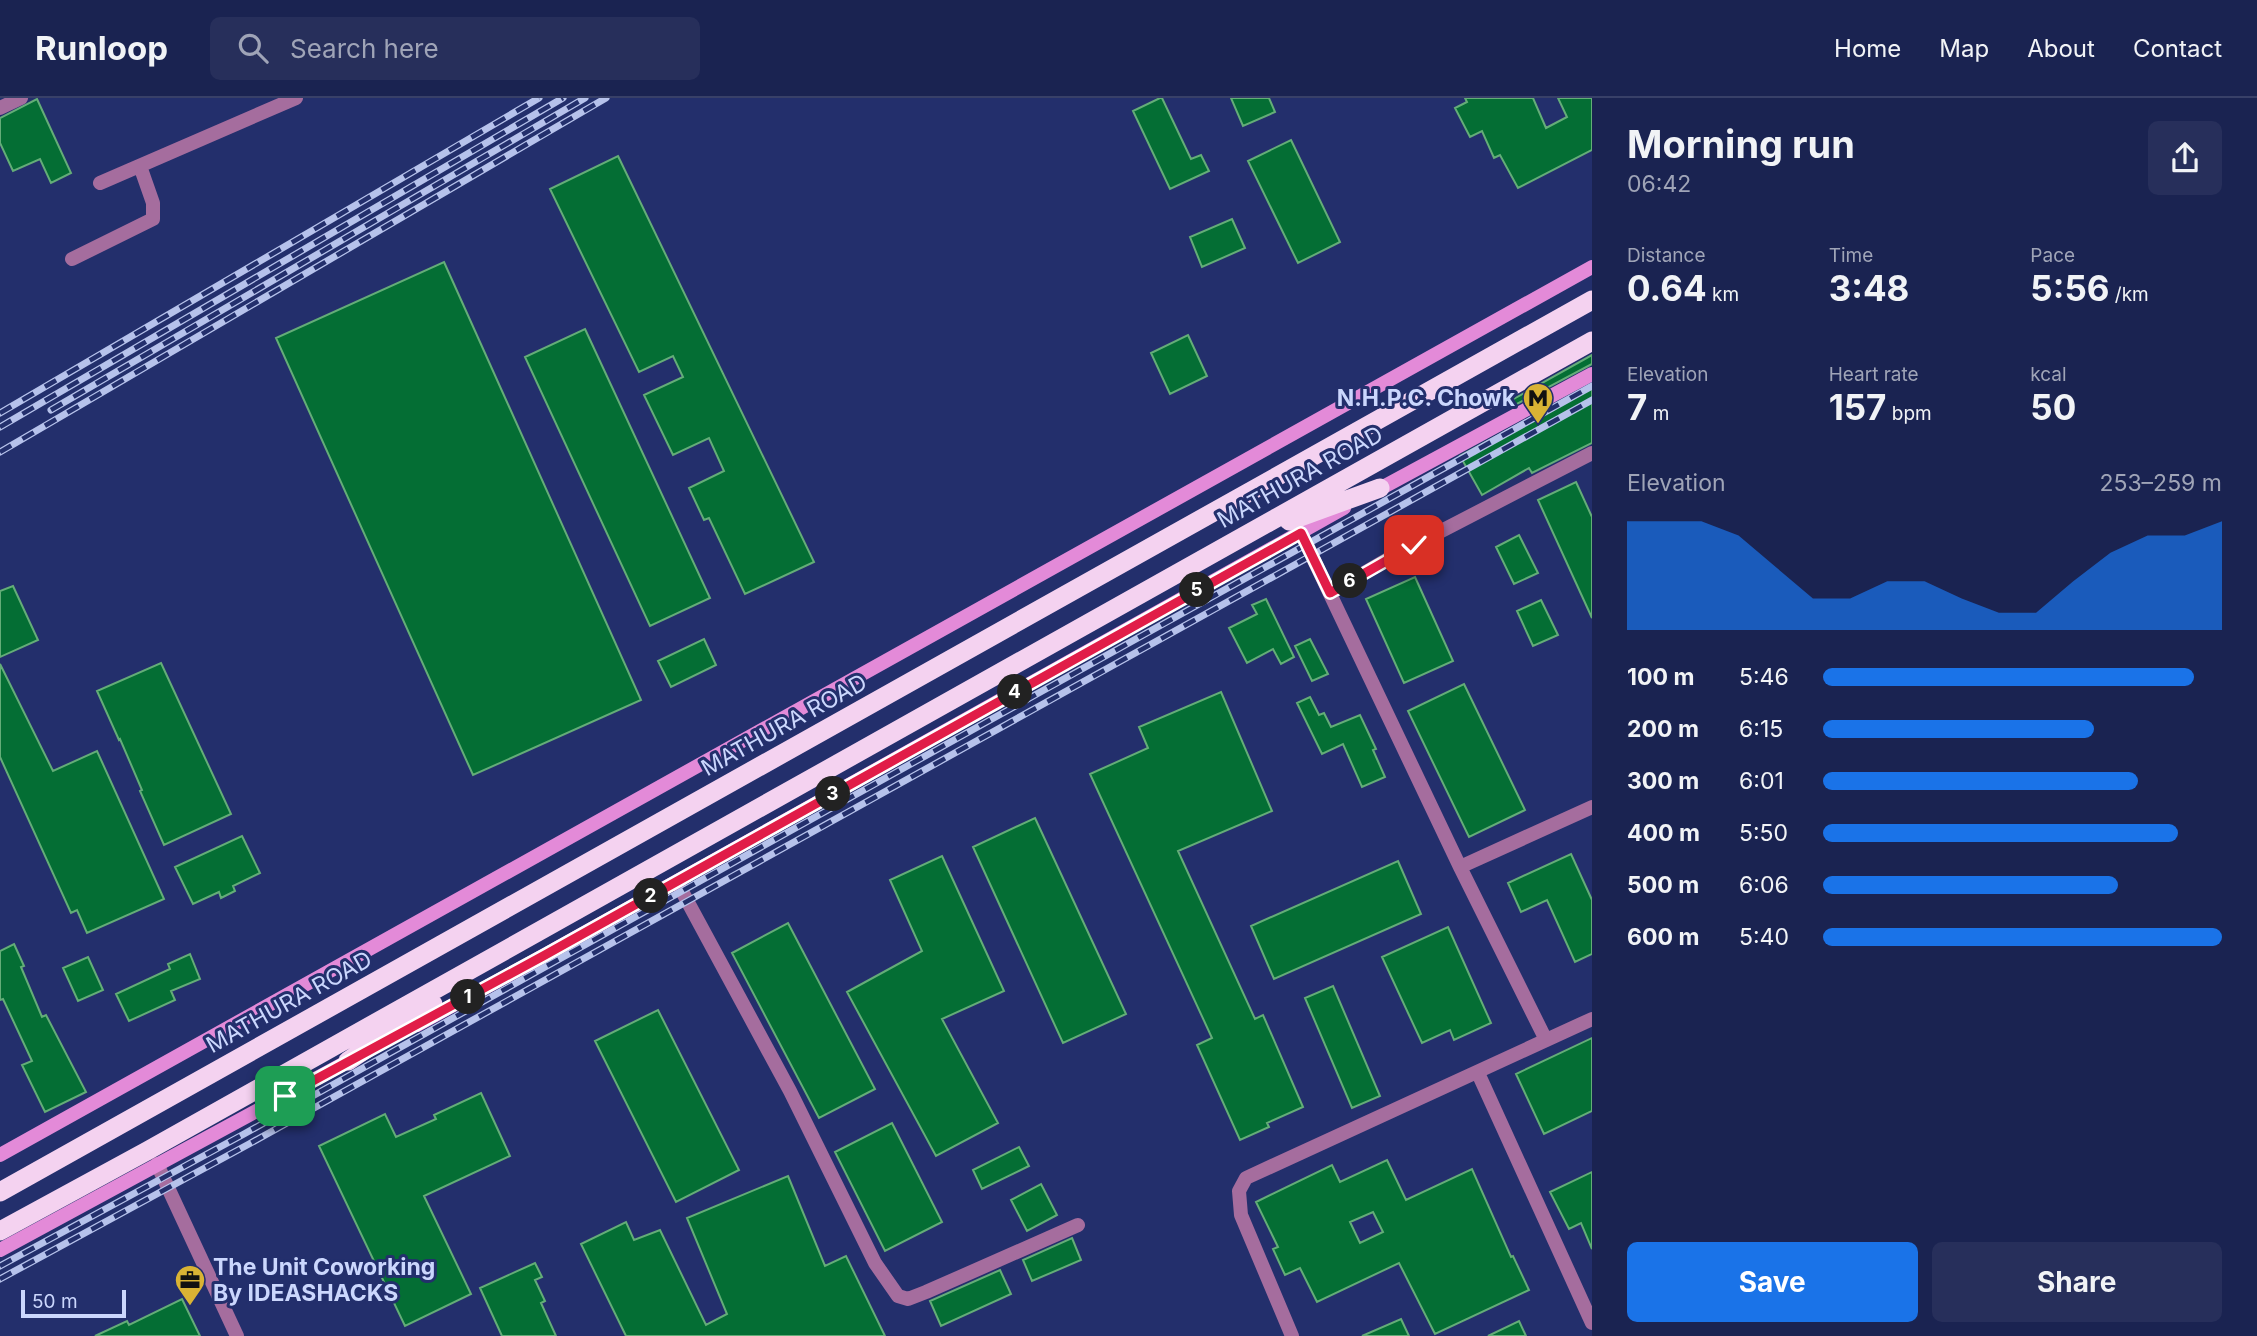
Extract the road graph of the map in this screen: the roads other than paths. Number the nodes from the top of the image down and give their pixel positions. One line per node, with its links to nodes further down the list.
1 (21, 98): 3 (street)
2 (296, 98): 4 (street)
3 (0, 108)
4 (140, 166): 5 (street); 6 (street)
5 (100, 183)
6 (72, 259)
7 (1592, 267): 24 (main road)
8 (1592, 300): 26 (highway, MATHURA ROAD)
9 (1592, 341): 14 (highway, MATHURA ROAD)
10 (1592, 374): 12 (main road)
11 (1592, 453): 15 (street)
12 (1380, 488): 13 (main road); 14 (highway)
13 (1301, 533): 15 (street); 18 (main road)
14 (1233, 542): 19 (highway, MATHURA ROAD)
15 (1330, 593): 17 (street)
16 (1592, 807): 17 (street)
17 (1460, 867): 21 (street)
18 (677, 882): 22 (main road); 27 (street)
19 (482, 963): 22 (highway); 28 (highway)
20 (1592, 1019): 21 (street)
21 (1546, 1040): 23 (street)
22 (348, 1061): 25 (main road)
23 (1478, 1073): 30 (street); 32 (street)
24 (0, 1155)
25 (157, 1164): 29 (main road); 31 (street)
26 (0, 1192)
27 (1078, 1225)
28 (0, 1231)
29 (0, 1250)
30 (1592, 1323)
31 (237, 1336)
32 (1292, 1336)

